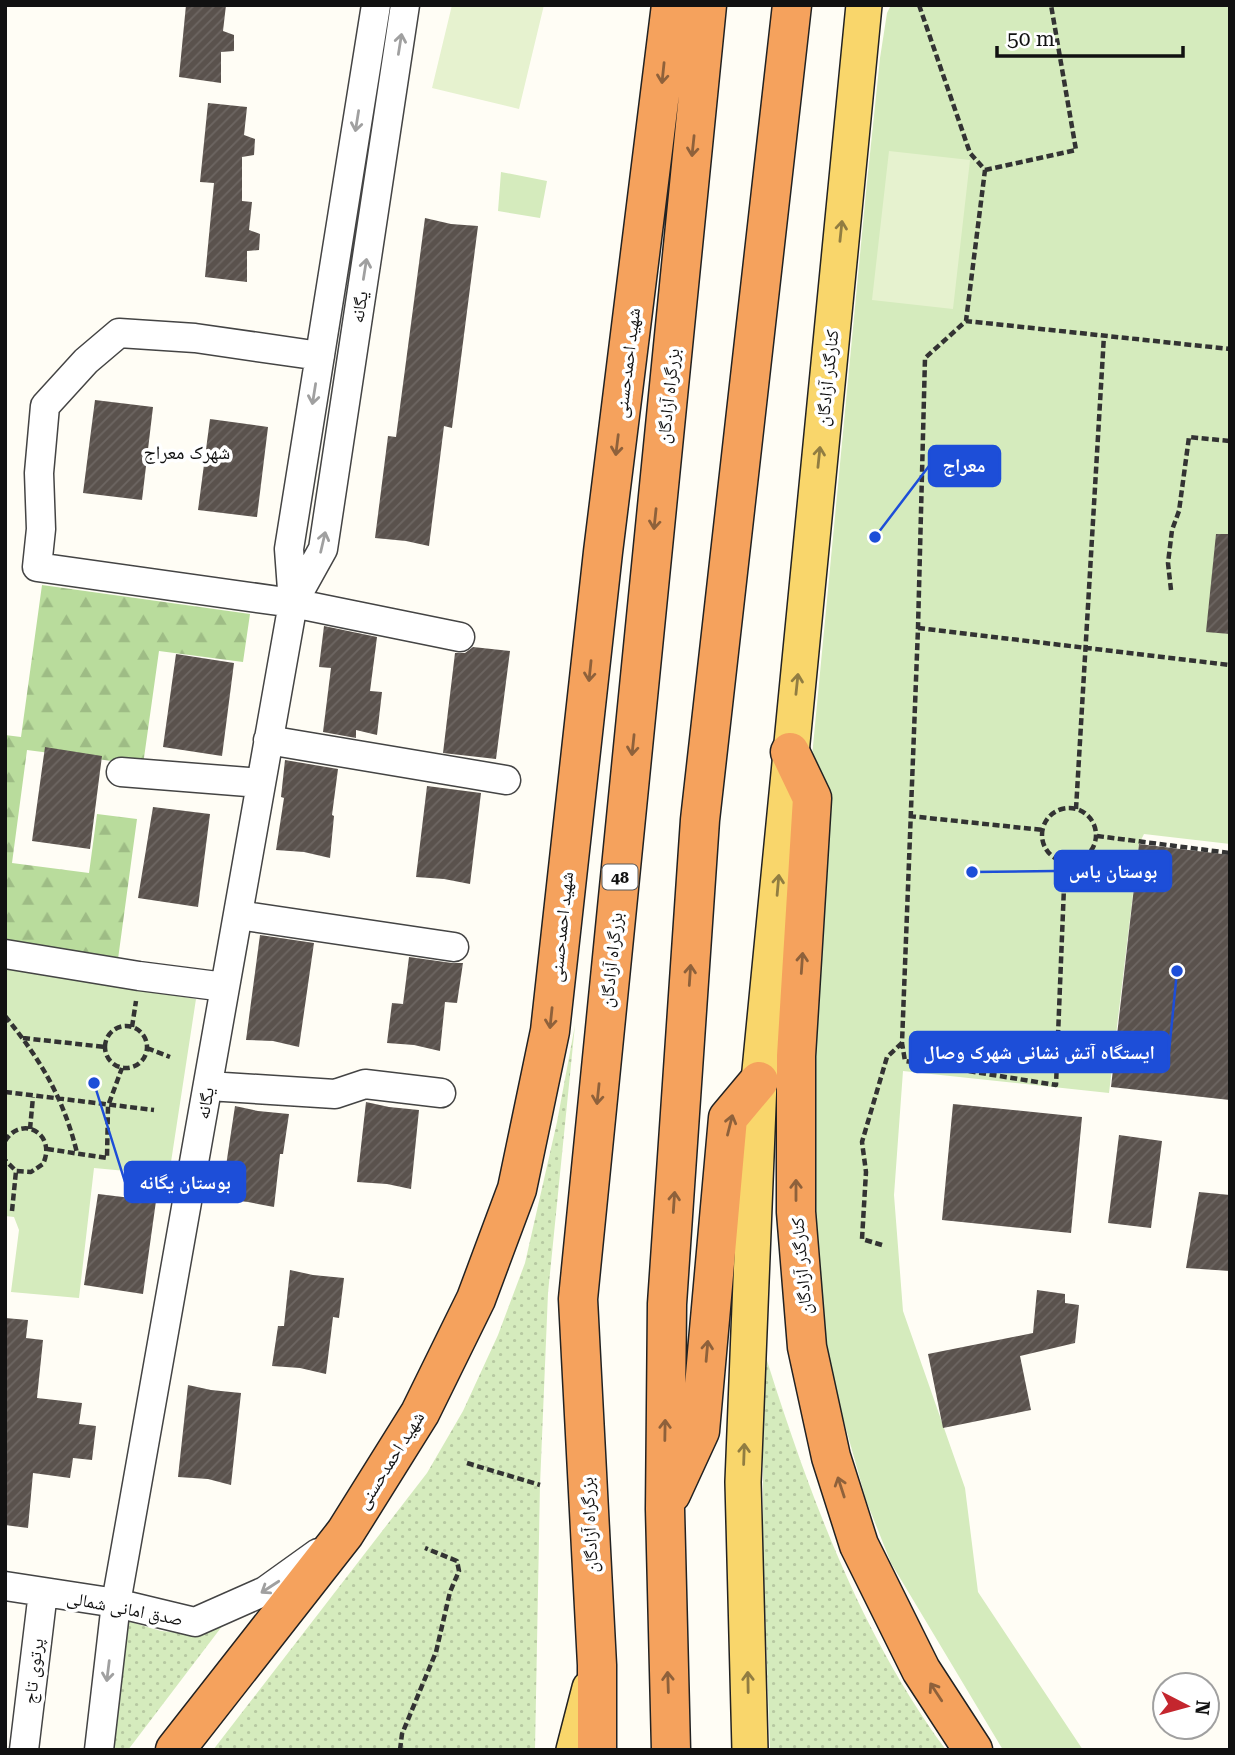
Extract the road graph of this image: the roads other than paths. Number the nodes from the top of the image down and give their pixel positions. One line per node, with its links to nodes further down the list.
1 (376, 5): 7 (street, یگانه, one-way to 7)
2 (405, 5): 8 (street, یگانه, one-way to 2)
3 (671, 5): 23 (highway, شهید احمدحسنی, one-way to 23)
4 (707, 5): 27 (highway, بزرگراه آزادگان / 48, one-way to 27)
5 (792, 5): 22 (highway, one-way to 5)
6 (864, 5): 11 (main road, کنارگذر آزادگان, one-way to 6)
7 (320, 356): 8 (street, یگانه, one-way to 8); 8 (street)
8 (293, 603): 9 (street); 10 (street, یگانه)
9 (460, 637)
10 (268, 740): 13 (street); 14 (street, یگانه)
11 (790, 751): 19 (main road, کنارگذر آزادگان, one-way to 11); 35 (highway, کنارگذر آزادگان, one-way to 11)
12 (121, 772): 14 (street)
13 (506, 780)
14 (261, 783): 15 (street, یگانه)
15 (238, 915): 16 (street); 18 (street, یگانه)
16 (454, 947)
17 (5, 954): 18 (street)
18 (225, 987): 20 (street, یگانه)
19 (759, 1081): 22 (highway, one-way to 19); 34 (main road, کنارگذر آزادگان, one-way to 19)
20 (208, 1086): 21 (street); 26 (street, یگانه)
21 (441, 1093)
22 (664, 1509): 33 (highway, one-way to 22)
23 (345, 1533): 26 (street, صدق امانی شمالی, one-way to 26); 30 (highway, شهید احمدحسنی)
24 (5, 1586): 25 (street, صدق امانی شمالی)
25 (43, 1592): 26 (street, صدق امانی شمالی); 28 (street, پرتوی تاج)
26 (116, 1603): 29 (street, یگانه, one-way to 29)
27 (597, 1665): 31 (main road); 32 (highway, بزرگراه آزادگان / 48)
28 (24, 1750)
29 (99, 1750)
30 (175, 1750)
31 (574, 1750)
32 (597, 1750)
33 (671, 1750)
34 (750, 1750)
35 (973, 1750)

